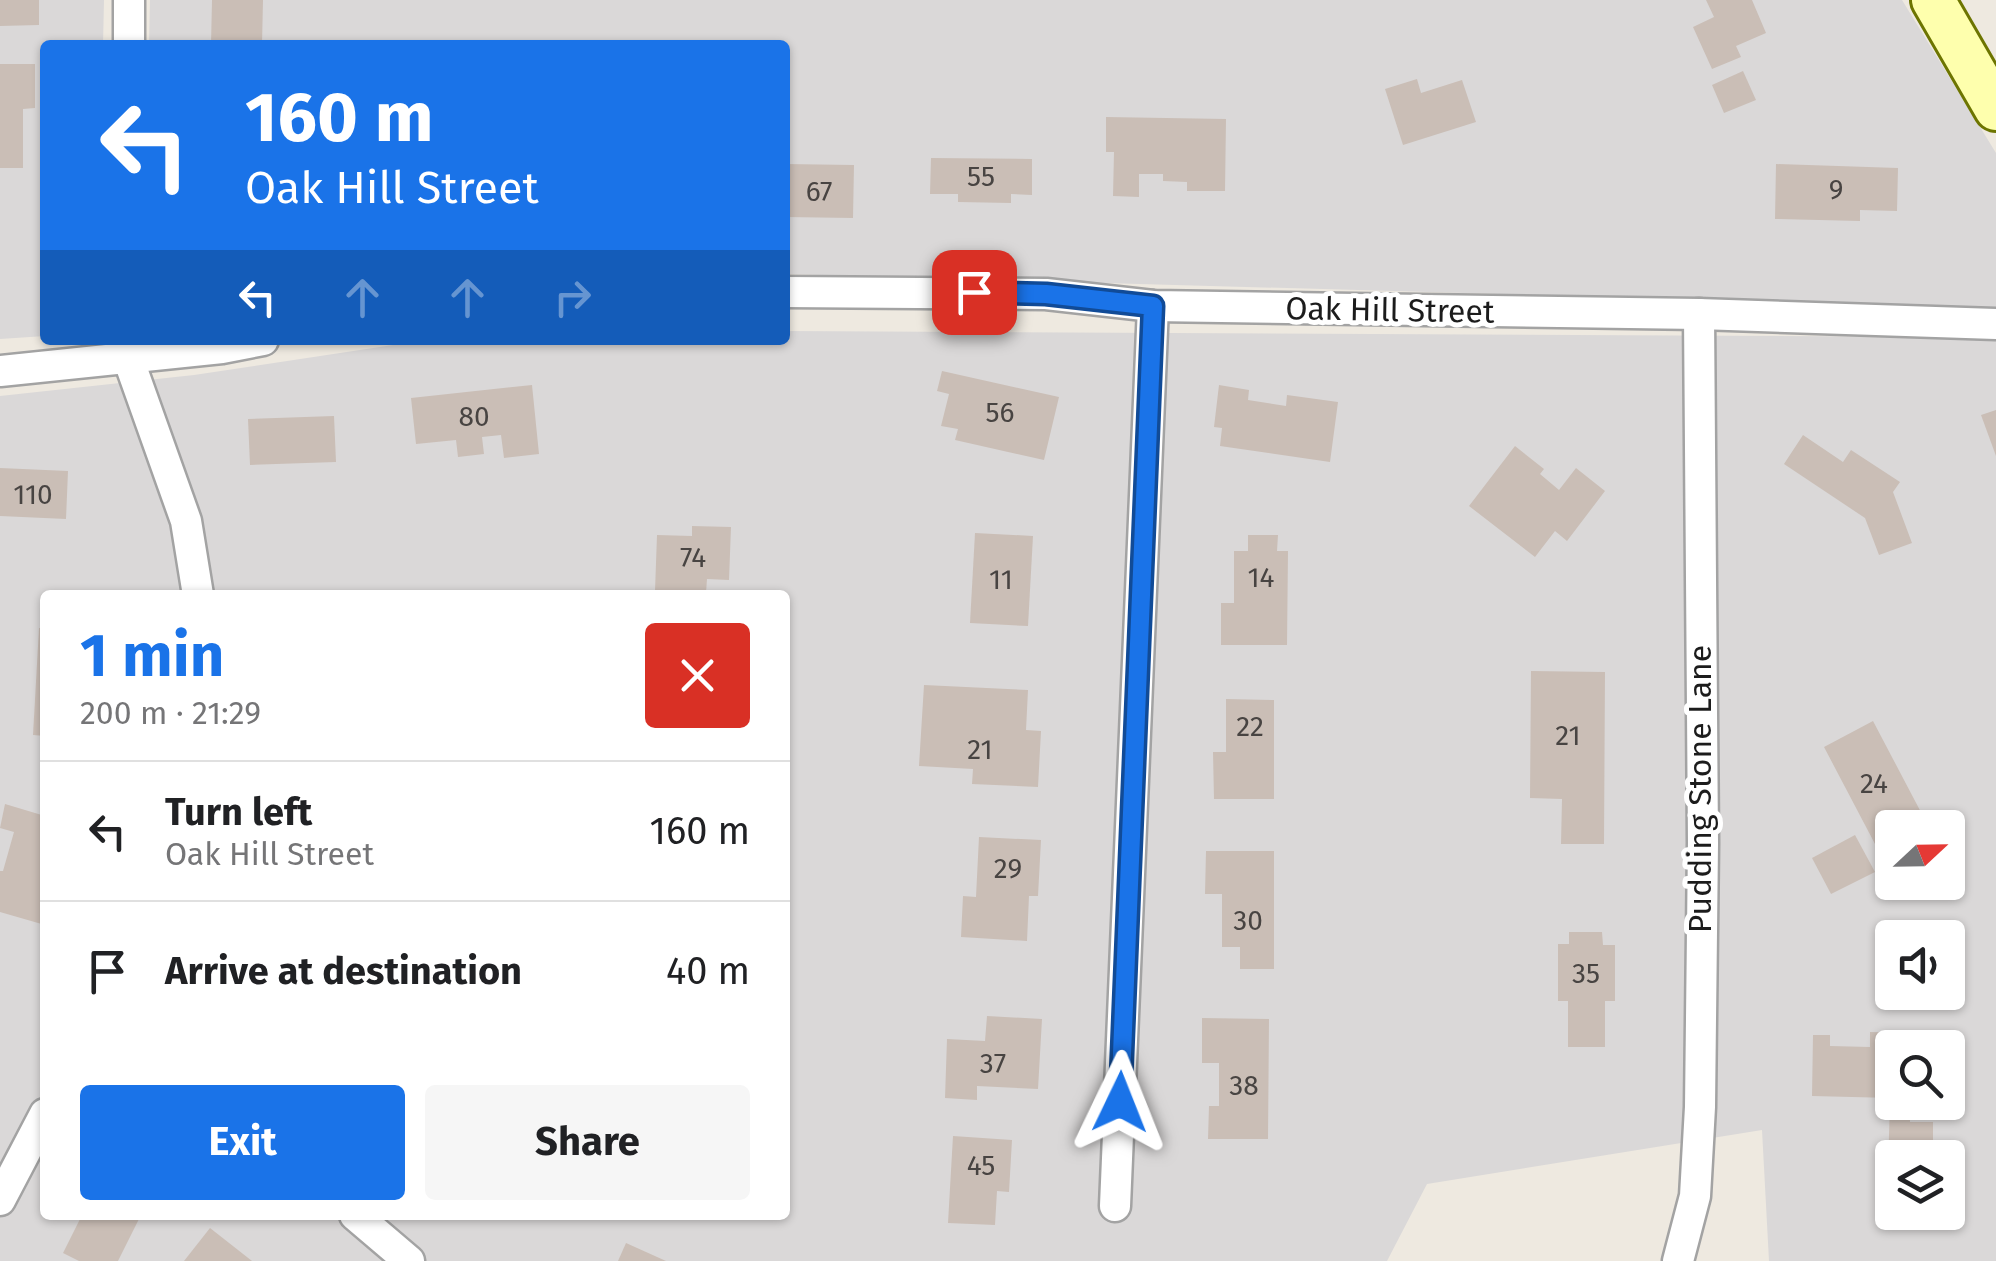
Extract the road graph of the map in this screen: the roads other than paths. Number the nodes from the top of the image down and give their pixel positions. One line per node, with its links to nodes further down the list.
1 (130, 0): 3 (street)
2 (1932, 0): 4 (main road)
3 (129, 40)
4 (1996, 110)
5 (790, 292): 6 (street, Oak Hill Street)
6 (1153, 306): 7 (street, Oak Hill Street); 15 (street)
7 (1698, 314): 8 (street, Oak Hill Street); 18 (street, Pudding Stone Lane)
8 (1996, 324)
9 (237, 345): 10 (street)
10 (127, 349): 11 (street); 12 (street)
11 (0, 371)
12 (197, 590)
13 (40, 1124): 14 (street)
14 (0, 1200)
15 (1115, 1206)
16 (362, 1220): 17 (street)
17 (409, 1261)
18 (1678, 1261)

